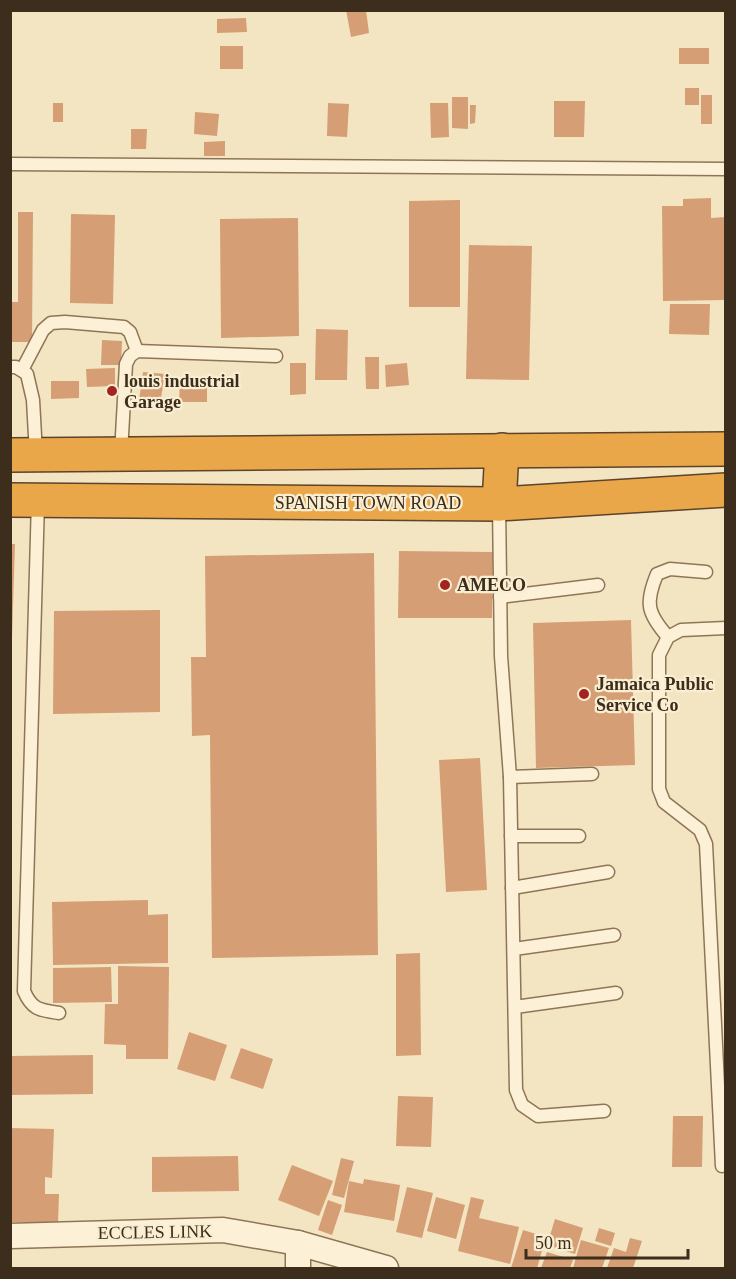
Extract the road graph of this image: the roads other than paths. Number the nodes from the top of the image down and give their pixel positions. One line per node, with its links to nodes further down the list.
1 (10, 164): 2 (lane)
2 (726, 169)
3 (137, 351): 4 (lane); 5 (lane); 8 (lane)
4 (276, 356)
5 (16, 368): 9 (lane)
6 (726, 449): 7 (highway)
7 (502, 450): 8 (highway); 12 (highway)
8 (121, 454): 9 (highway)
9 (23, 455)
10 (726, 490): 12 (highway, SPANISH TOWN ROAD)
11 (24, 500): 12 (highway, SPANISH TOWN ROAD); 28 (lane)
12 (499, 504): 15 (lane)
13 (706, 572): 17 (lane)
14 (598, 585): 15 (lane)
15 (500, 597): 19 (lane)
16 (726, 628): 17 (lane)
17 (668, 637): 30 (lane)
18 (592, 774): 19 (lane)
19 (510, 777): 20 (lane)
20 (511, 836): 21 (lane); 23 (lane)
21 (579, 836)
22 (608, 872): 23 (lane)
23 (512, 888): 25 (lane)
24 (614, 935): 25 (lane)
25 (514, 949): 27 (lane)
26 (616, 993): 27 (lane)
27 (515, 1007): 29 (lane)
28 (59, 1013)
29 (604, 1111)
30 (722, 1166)
31 (10, 1236): 32 (street, ECCLES LINK)
32 (298, 1243): 33 (street); 34 (street, ECCLES LINK)
33 (298, 1269)
34 (386, 1269)

